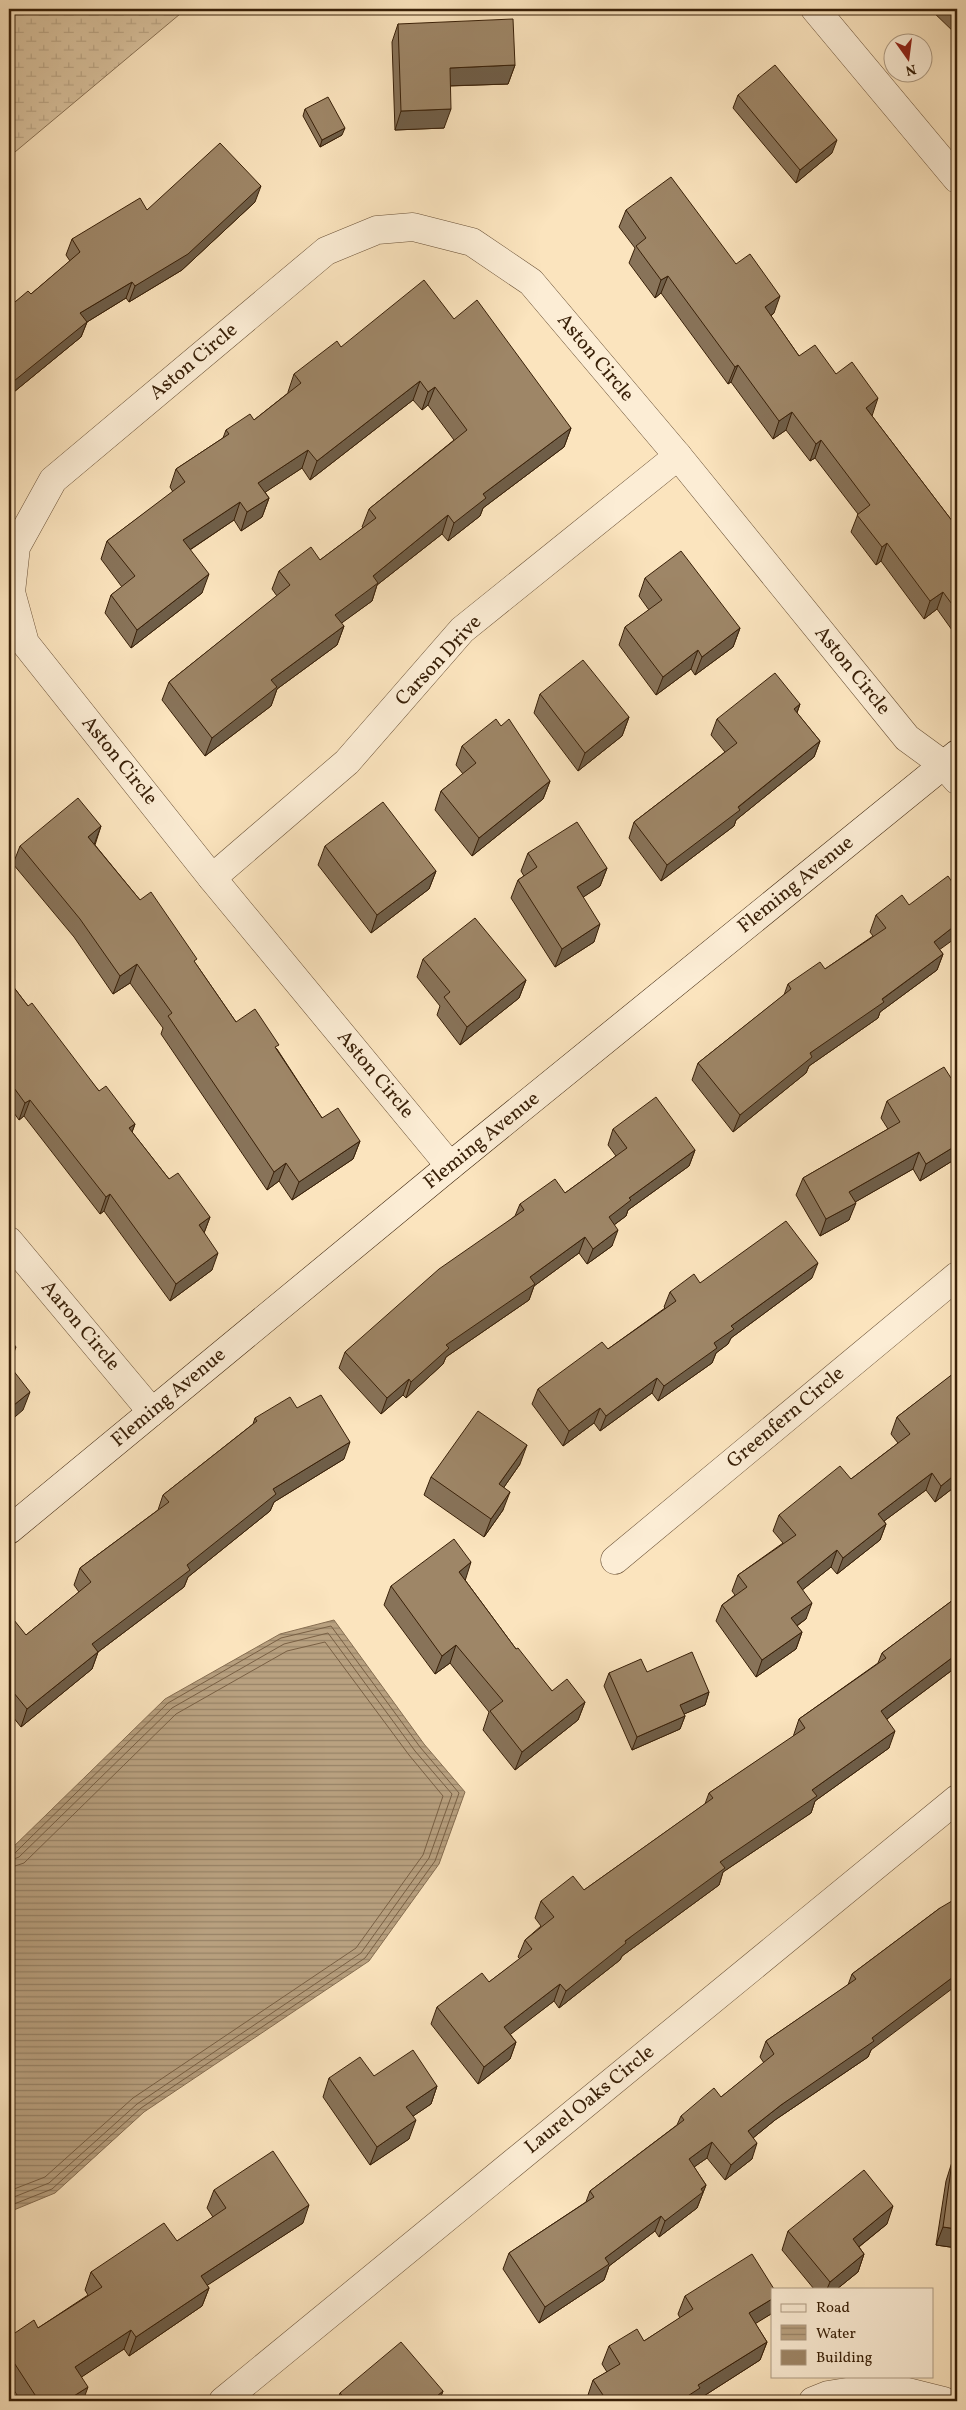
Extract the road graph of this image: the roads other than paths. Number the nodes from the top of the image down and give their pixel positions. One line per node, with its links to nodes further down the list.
1 (815, 9): 2 (street)
2 (957, 179)
3 (678, 456): 4 (street, Aston Circle); 5 (street, Carson Drive); 5 (street, Aston Circle)
4 (953, 766): 6 (street, Fleming Avenue)
5 (212, 878): 6 (street, Aston Circle)
6 (450, 1166): 9 (street, Fleming Avenue)
7 (9, 1240): 9 (street, Aaron Circle)
8 (957, 1276): 11 (street, Greenfern Circle)
9 (152, 1412): 10 (street, Fleming Avenue)
10 (9, 1530)
11 (615, 1560)
12 (957, 1799): 13 (street, Laurel Oaks Circle)
13 (223, 2401)
14 (814, 2401): 15 (street)
15 (944, 2401)

